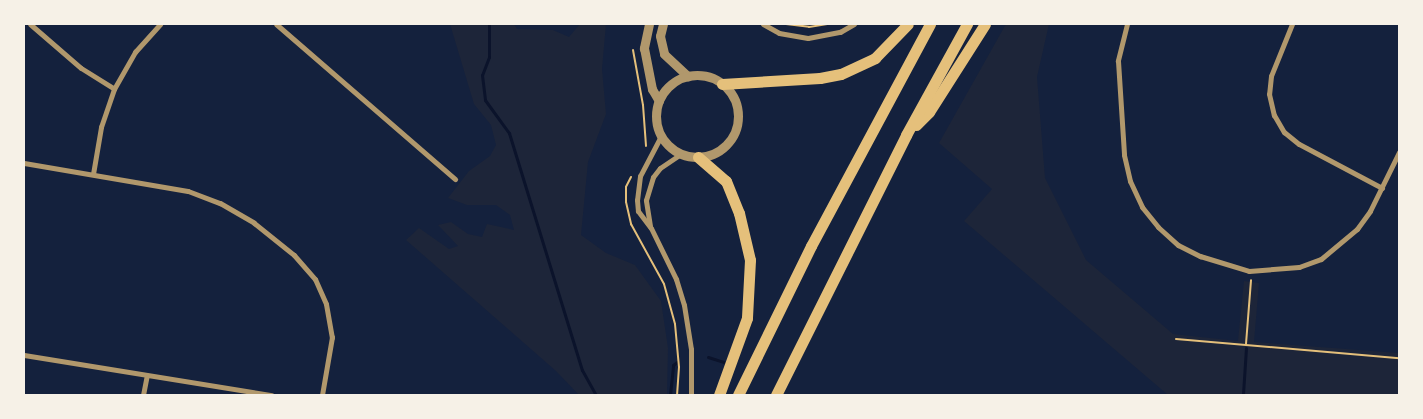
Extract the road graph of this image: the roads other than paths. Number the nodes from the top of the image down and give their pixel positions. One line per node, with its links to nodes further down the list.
1 (30, 24): 16 (street)
2 (160, 24): 16 (street)
3 (276, 24): 25 (street)
4 (649, 24): 17 (street)
5 (663, 24): 14 (street)
6 (763, 24): 7 (street)
7 (854, 24)
8 (908, 24): 15 (highway)
9 (930, 24): 35 (highway)
10 (967, 24): 18 (highway)
11 (985, 24): 18 (highway)
12 (1126, 24): 26 (street)
13 (1292, 24): 26 (street)
14 (688, 76): 15 (street); 17 (street)
15 (722, 84): 22 (street)
16 (114, 89): 24 (street)
17 (659, 101): 19 (street)
18 (906, 135): 36 (highway)
19 (661, 136): 21 (street); 27 (street)
20 (1399, 152): 26 (street)
21 (681, 154): 22 (street); 27 (street)
22 (698, 157): 34 (highway)
23 (24, 163): 24 (street)
24 (93, 174): 32 (street)
25 (455, 179)
26 (1382, 188)
27 (651, 228): 33 (street)
28 (24, 355): 29 (street)
29 (147, 375): 30 (street); 31 (street)
30 (143, 395)
31 (272, 395)
32 (322, 395)
33 (691, 395)
34 (720, 395)
35 (738, 395)
36 (776, 395)

